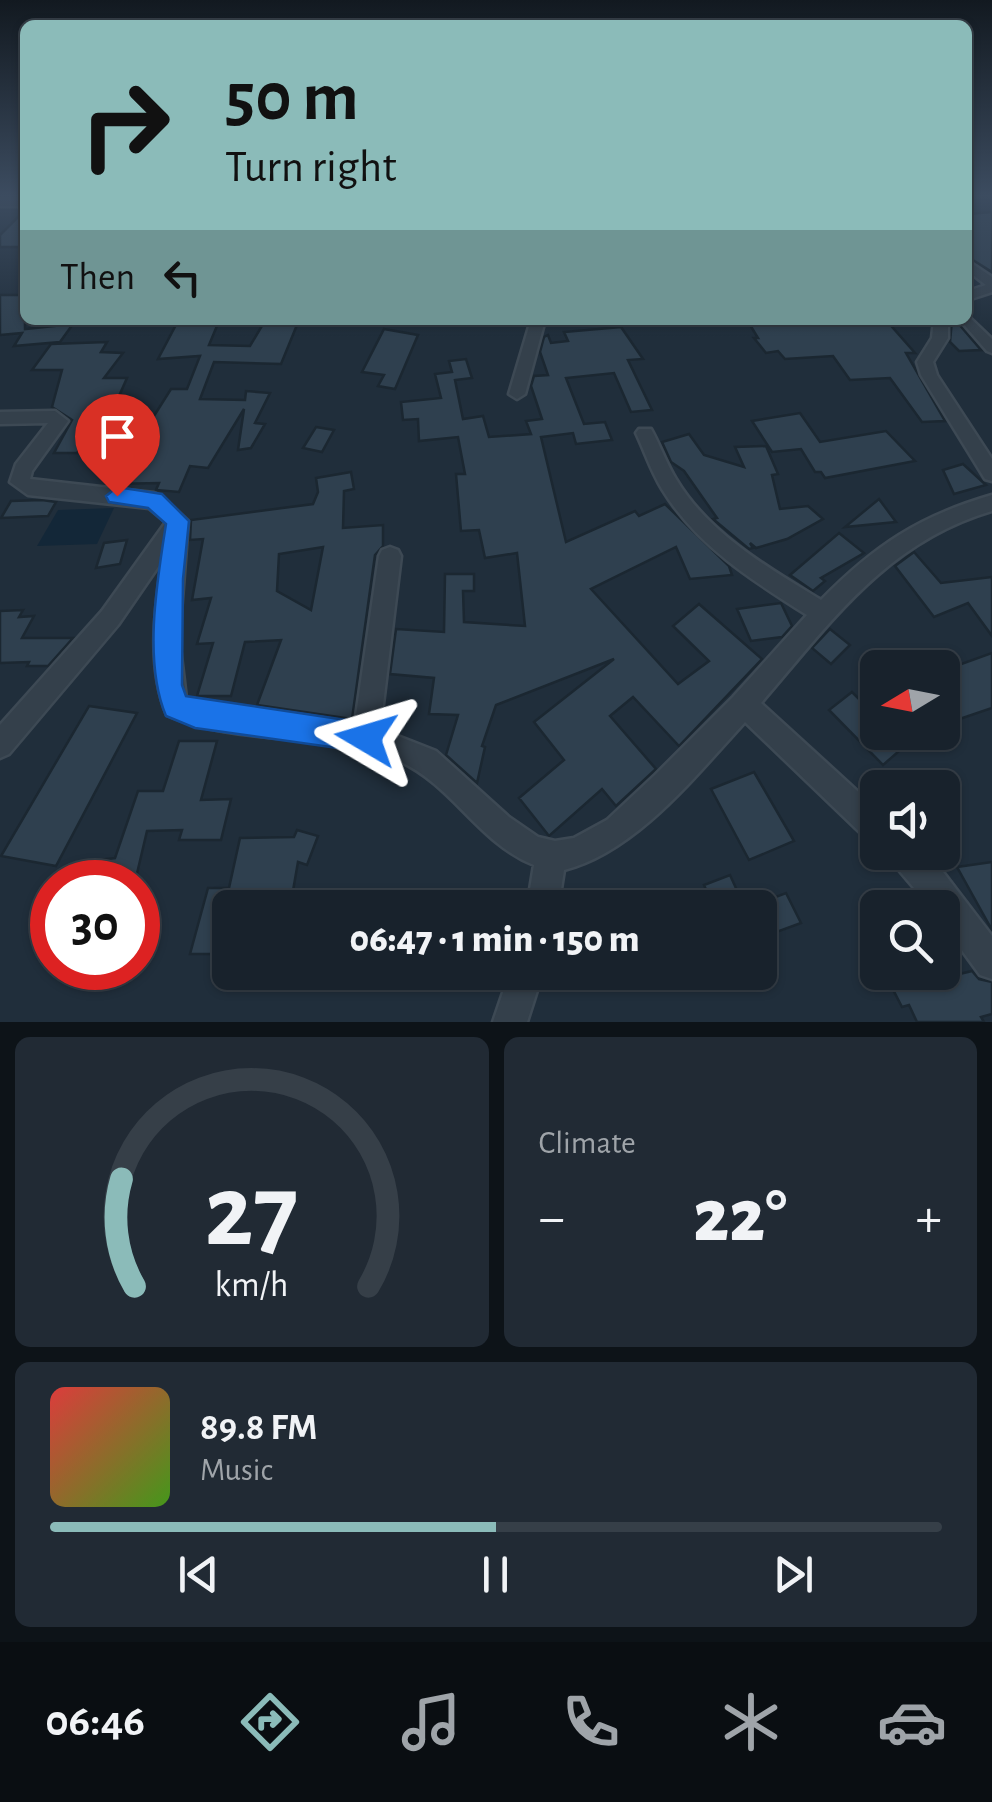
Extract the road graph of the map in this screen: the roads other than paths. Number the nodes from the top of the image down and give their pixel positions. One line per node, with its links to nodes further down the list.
1 (972, 268): 2 (street)
2 (992, 285)
3 (537, 325): 7 (street)
4 (941, 325): 10 (street)
5 (971, 325): 6 (street)
6 (992, 348)
7 (518, 394)
8 (0, 418): 12 (street)
9 (645, 434): 14 (street)
10 (992, 474)
11 (992, 503): 14 (street)
12 (178, 521): 16 (street); 17 (street)
13 (390, 556): 16 (street)
14 (821, 612): 15 (street)
15 (744, 704): 18 (street); 19 (street)
16 (366, 738): 19 (street)
17 (0, 745)
18 (860, 813)
19 (551, 856): 21 (street)
20 (921, 870): 22 (street)
21 (545, 890)
22 (992, 962)
23 (521, 990): 24 (street)
24 (510, 1022)

